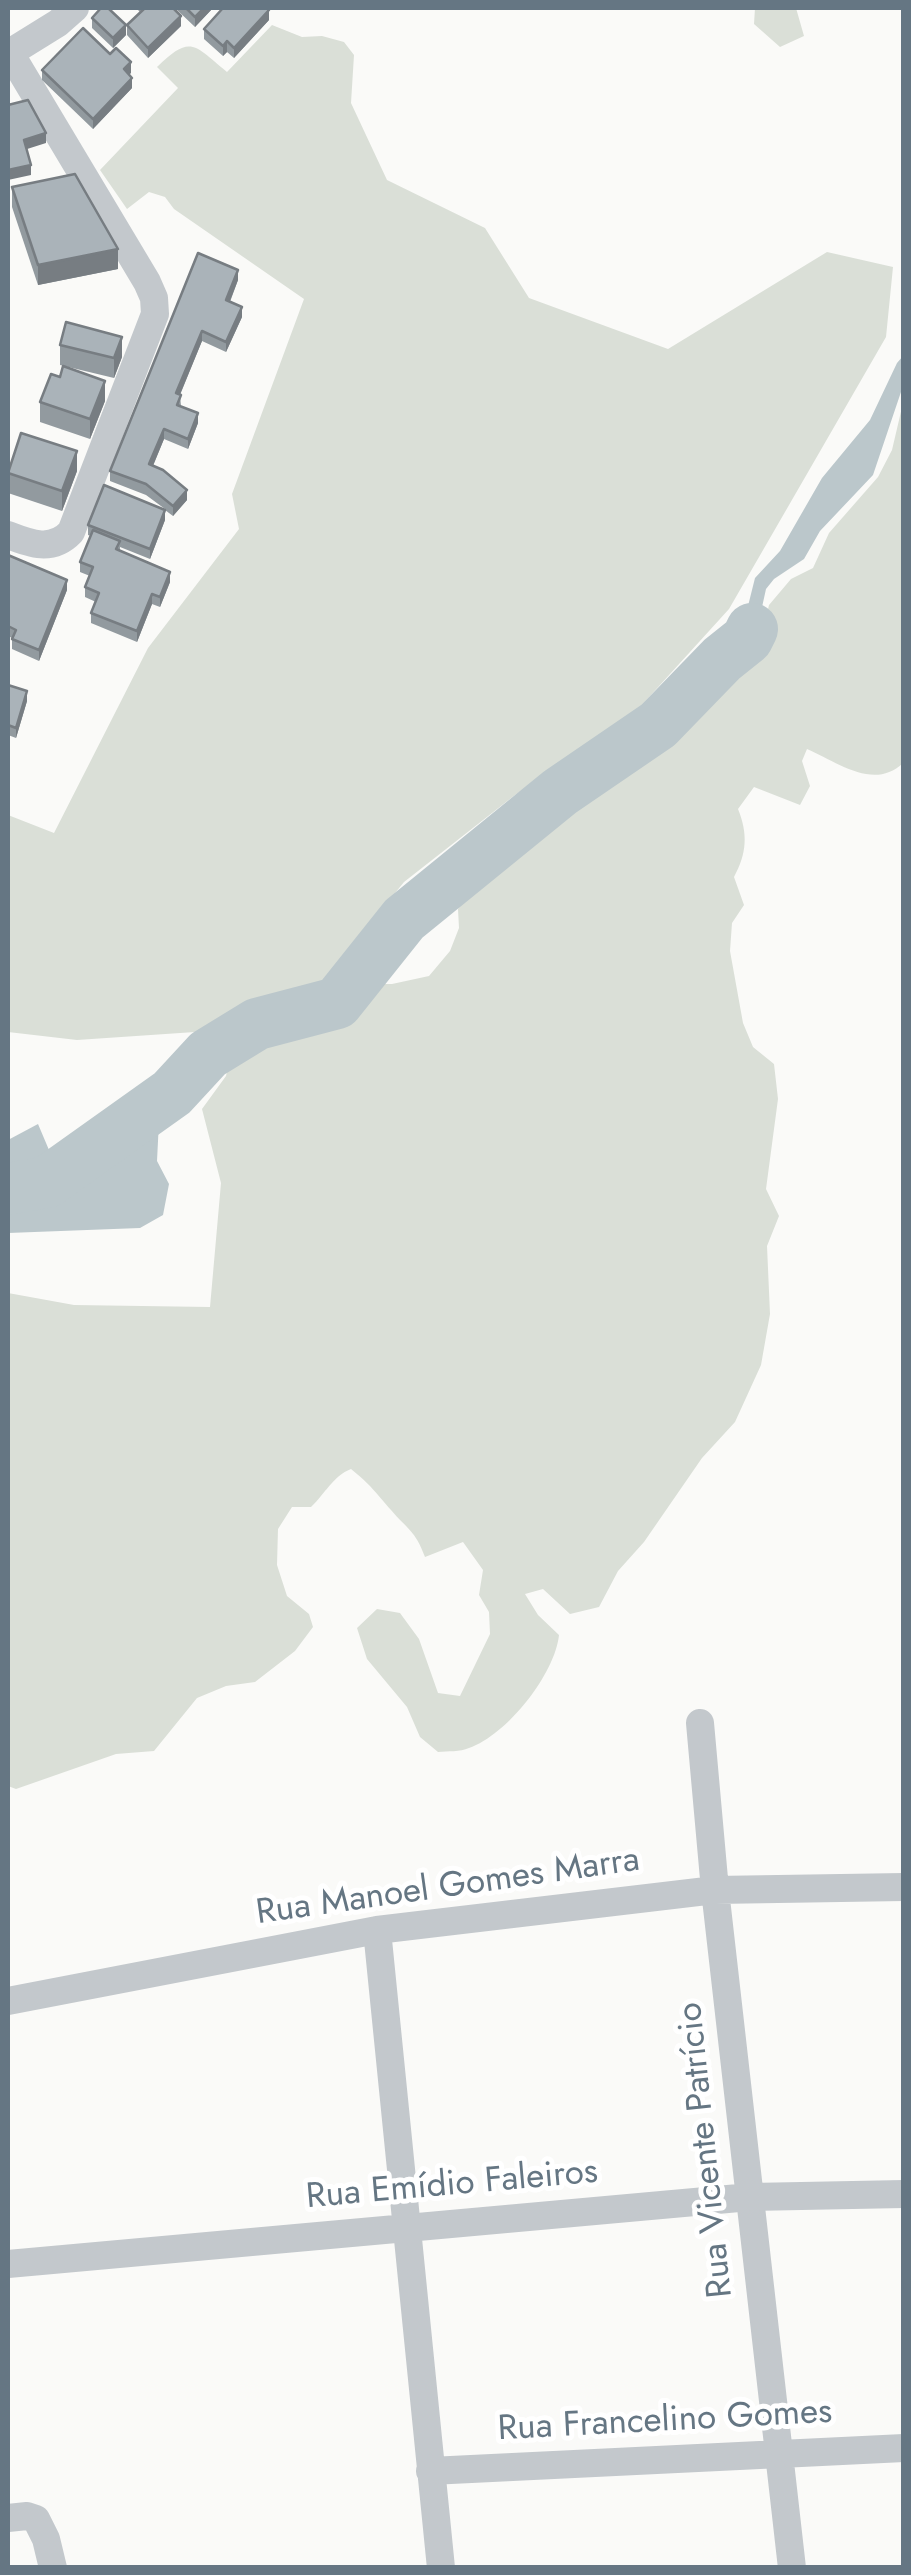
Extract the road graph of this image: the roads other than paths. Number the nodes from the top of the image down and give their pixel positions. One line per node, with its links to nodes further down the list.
1 (75, 8): 2 (street)
2 (9, 53): 3 (street)
3 (8, 535)
4 (700, 1723): 6 (street, Rua Vicente Patrício)
5 (904, 1887): 6 (street, Rua Manoel Gomes Marra)
6 (715, 1890): 7 (street, Rua Manoel Gomes Marra); 10 (street, Rua Vicente Patrício)
7 (377, 1930): 8 (street, Rua Manoel Gomes Marra); 11 (street)
8 (8, 2001)
9 (904, 2194): 10 (street, Rua Emídio Faleiros)
10 (750, 2198): 11 (street, Rua Emídio Faleiros); 14 (street, Rua Vicente Patrício)
11 (409, 2227): 12 (street, Rua Emídio Faleiros); 15 (street)
12 (8, 2264)
13 (904, 2448): 14 (street, Rua Francelino Gomes)
14 (779, 2454): 15 (street, Rua Francelino Gomes); 19 (street, Rua Vicente Patrício)
15 (430, 2472): 18 (street)
16 (8, 2518): 17 (street)
17 (53, 2568)
18 (440, 2568)
19 (792, 2568)

